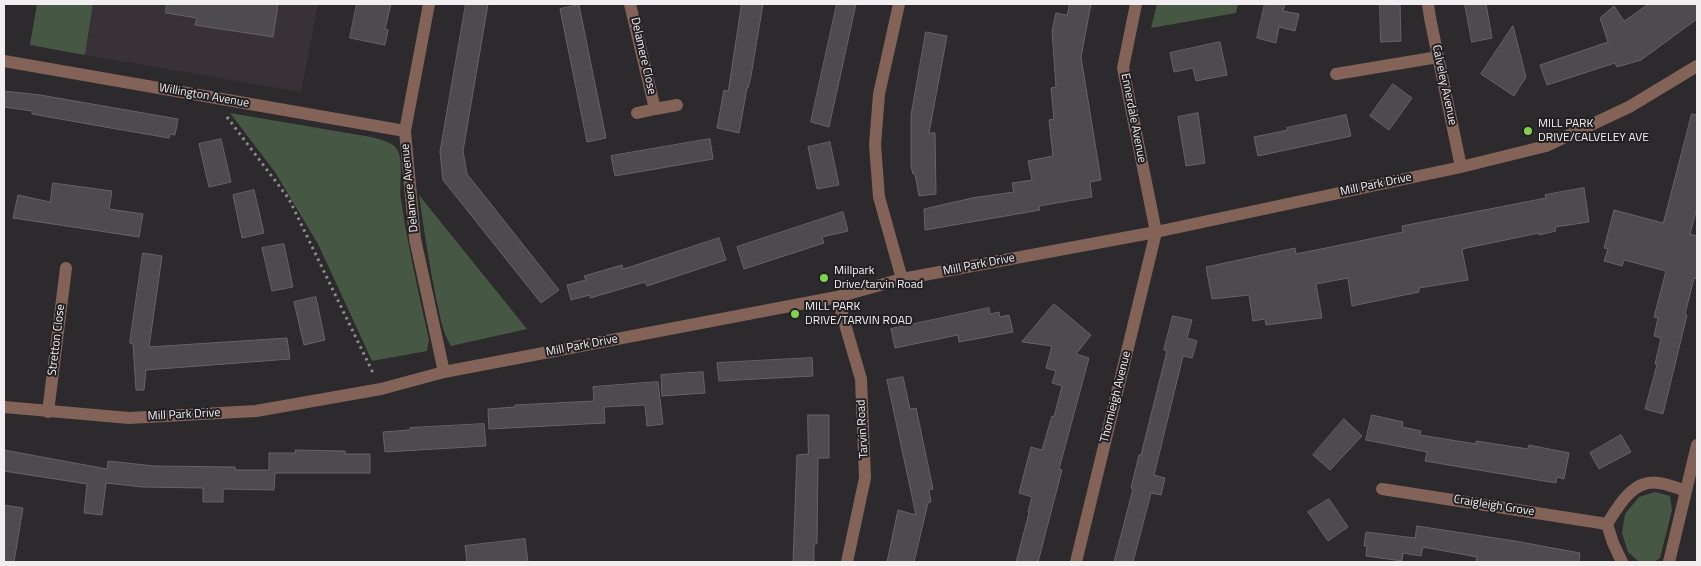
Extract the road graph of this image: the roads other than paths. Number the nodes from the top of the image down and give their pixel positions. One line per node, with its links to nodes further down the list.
1 (429, 4): 13 (street, Delamere Avenue)
2 (630, 4): 11 (street, Delamere Close)
3 (899, 4): 17 (street)
4 (1136, 4): 15 (street, Ennerdale Avenue)
5 (1428, 4): 6 (street, Calveley Avenue)
6 (1438, 57): 9 (street); 14 (street, Calveley Avenue)
7 (4, 61): 13 (street, Willington Avenue)
8 (1697, 66): 14 (street, Mill Park Drive)
9 (1336, 74)
10 (677, 105): 11 (street, Delamere Close)
11 (655, 109): 12 (street, Delamere Close)
12 (637, 113)
13 (405, 131): 19 (street, Delamere Avenue)
14 (1461, 167): 15 (street, Mill Park Drive)
15 (1156, 232): 17 (street, Mill Park Drive); 27 (street, Thornleigh Avenue)
16 (66, 268): 21 (street, Stretton Close)
17 (902, 279): 18 (street, Mill Park Drive)
18 (837, 297): 19 (street, Mill Park Drive); 26 (street, Tarvin Road)
19 (444, 372): 21 (street, Mill Park Drive)
20 (4, 407): 21 (street, Mill Park Drive)
21 (48, 412)
22 (1697, 445): 24 (street)
23 (1382, 489): 25 (street, Craigleigh Grove)
24 (1686, 491): 25 (street); 29 (street)
25 (1607, 524): 28 (street)
26 (847, 562)
27 (1076, 562)
28 (1622, 562)
29 (1669, 562)

